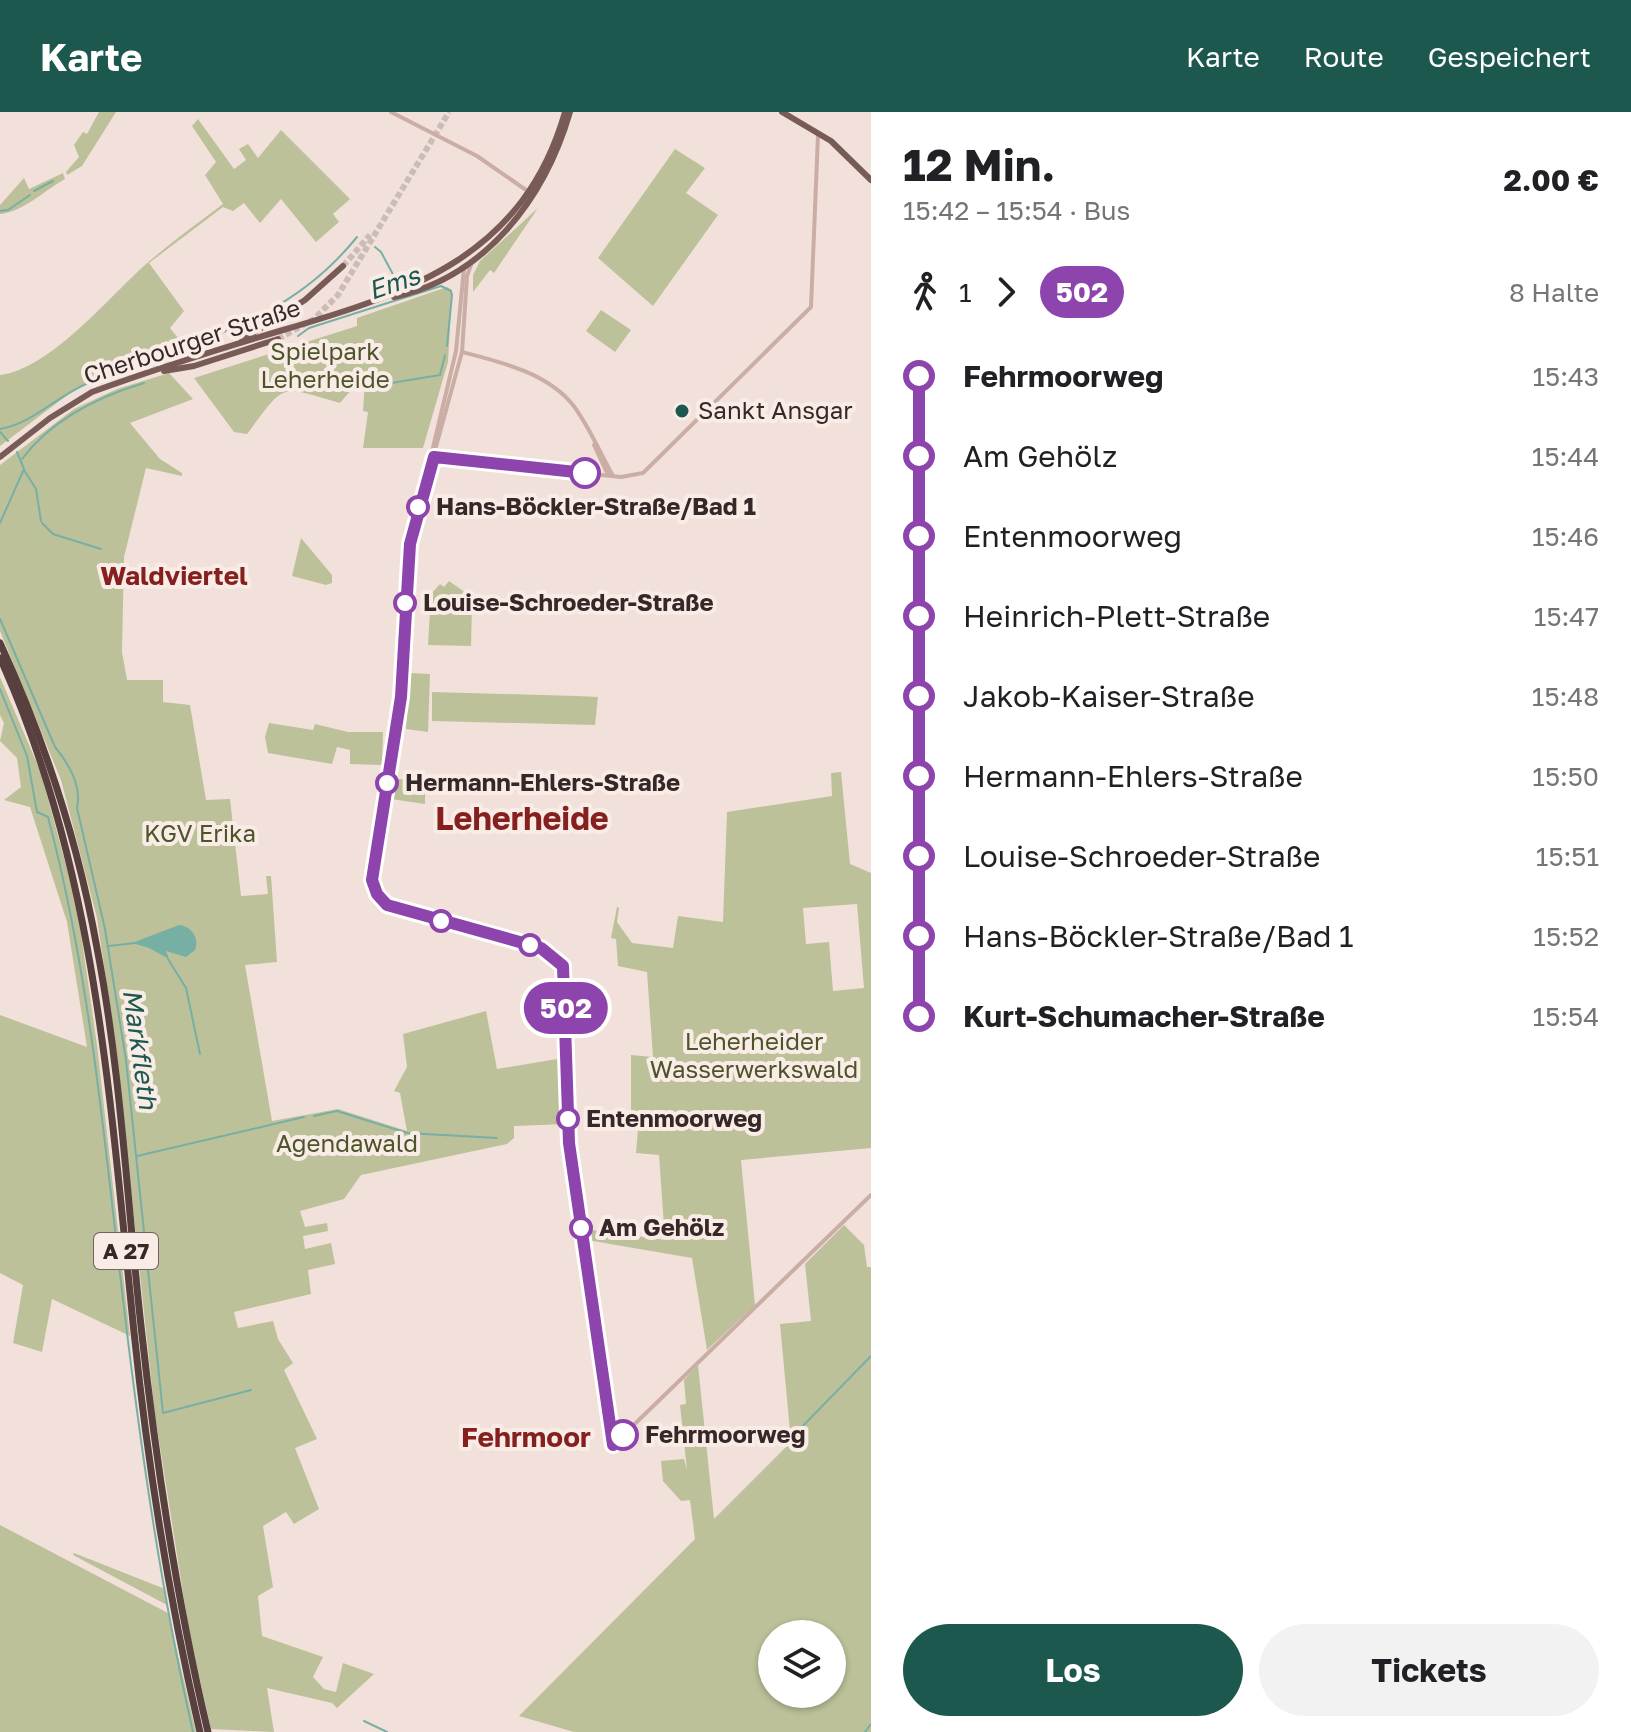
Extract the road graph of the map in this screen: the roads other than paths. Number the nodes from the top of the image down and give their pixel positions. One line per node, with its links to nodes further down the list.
1 (391, 112): 6 (street)
2 (567, 112): 6 (main road, Cherbourger Straße)
3 (782, 112): 4 (main road)
4 (818, 132): 5 (main road); 19 (street)
5 (871, 180)
6 (532, 194): 7 (main road, Cherbourger Straße)
7 (474, 255): 9 (main road, Cherbourger Straße); 9 (street)
8 (343, 266): 14 (main road)
9 (463, 267): 10 (main road, Cherbourger Straße); 11 (street); 12 (main road, Cherbourger Straße); 15 (street)
10 (447, 279): 11 (street); 12 (main road, Cherbourger Straße)
11 (461, 285): 15 (street)
12 (377, 301): 14 (main road, Cherbourger Straße)
13 (278, 339): 16 (main road)
14 (225, 349): 16 (main road, Cherbourger Straße)
15 (459, 351): 18 (street); 19 (street)
16 (144, 375): 17 (main road, Cherbourger Straße)
17 (0, 457)
18 (431, 457): 19 (street); 24 (street)
19 (610, 475)
20 (0, 643): 28 (highway, A 27)
21 (0, 658): 23 (highway, A 27)
22 (0, 667): 23 (highway)
23 (8, 677): 27 (highway, A 27)
24 (553, 955): 25 (street); 25 (street)
25 (565, 980): 26 (street)
26 (871, 1195)
27 (200, 1732)
28 (208, 1732)

